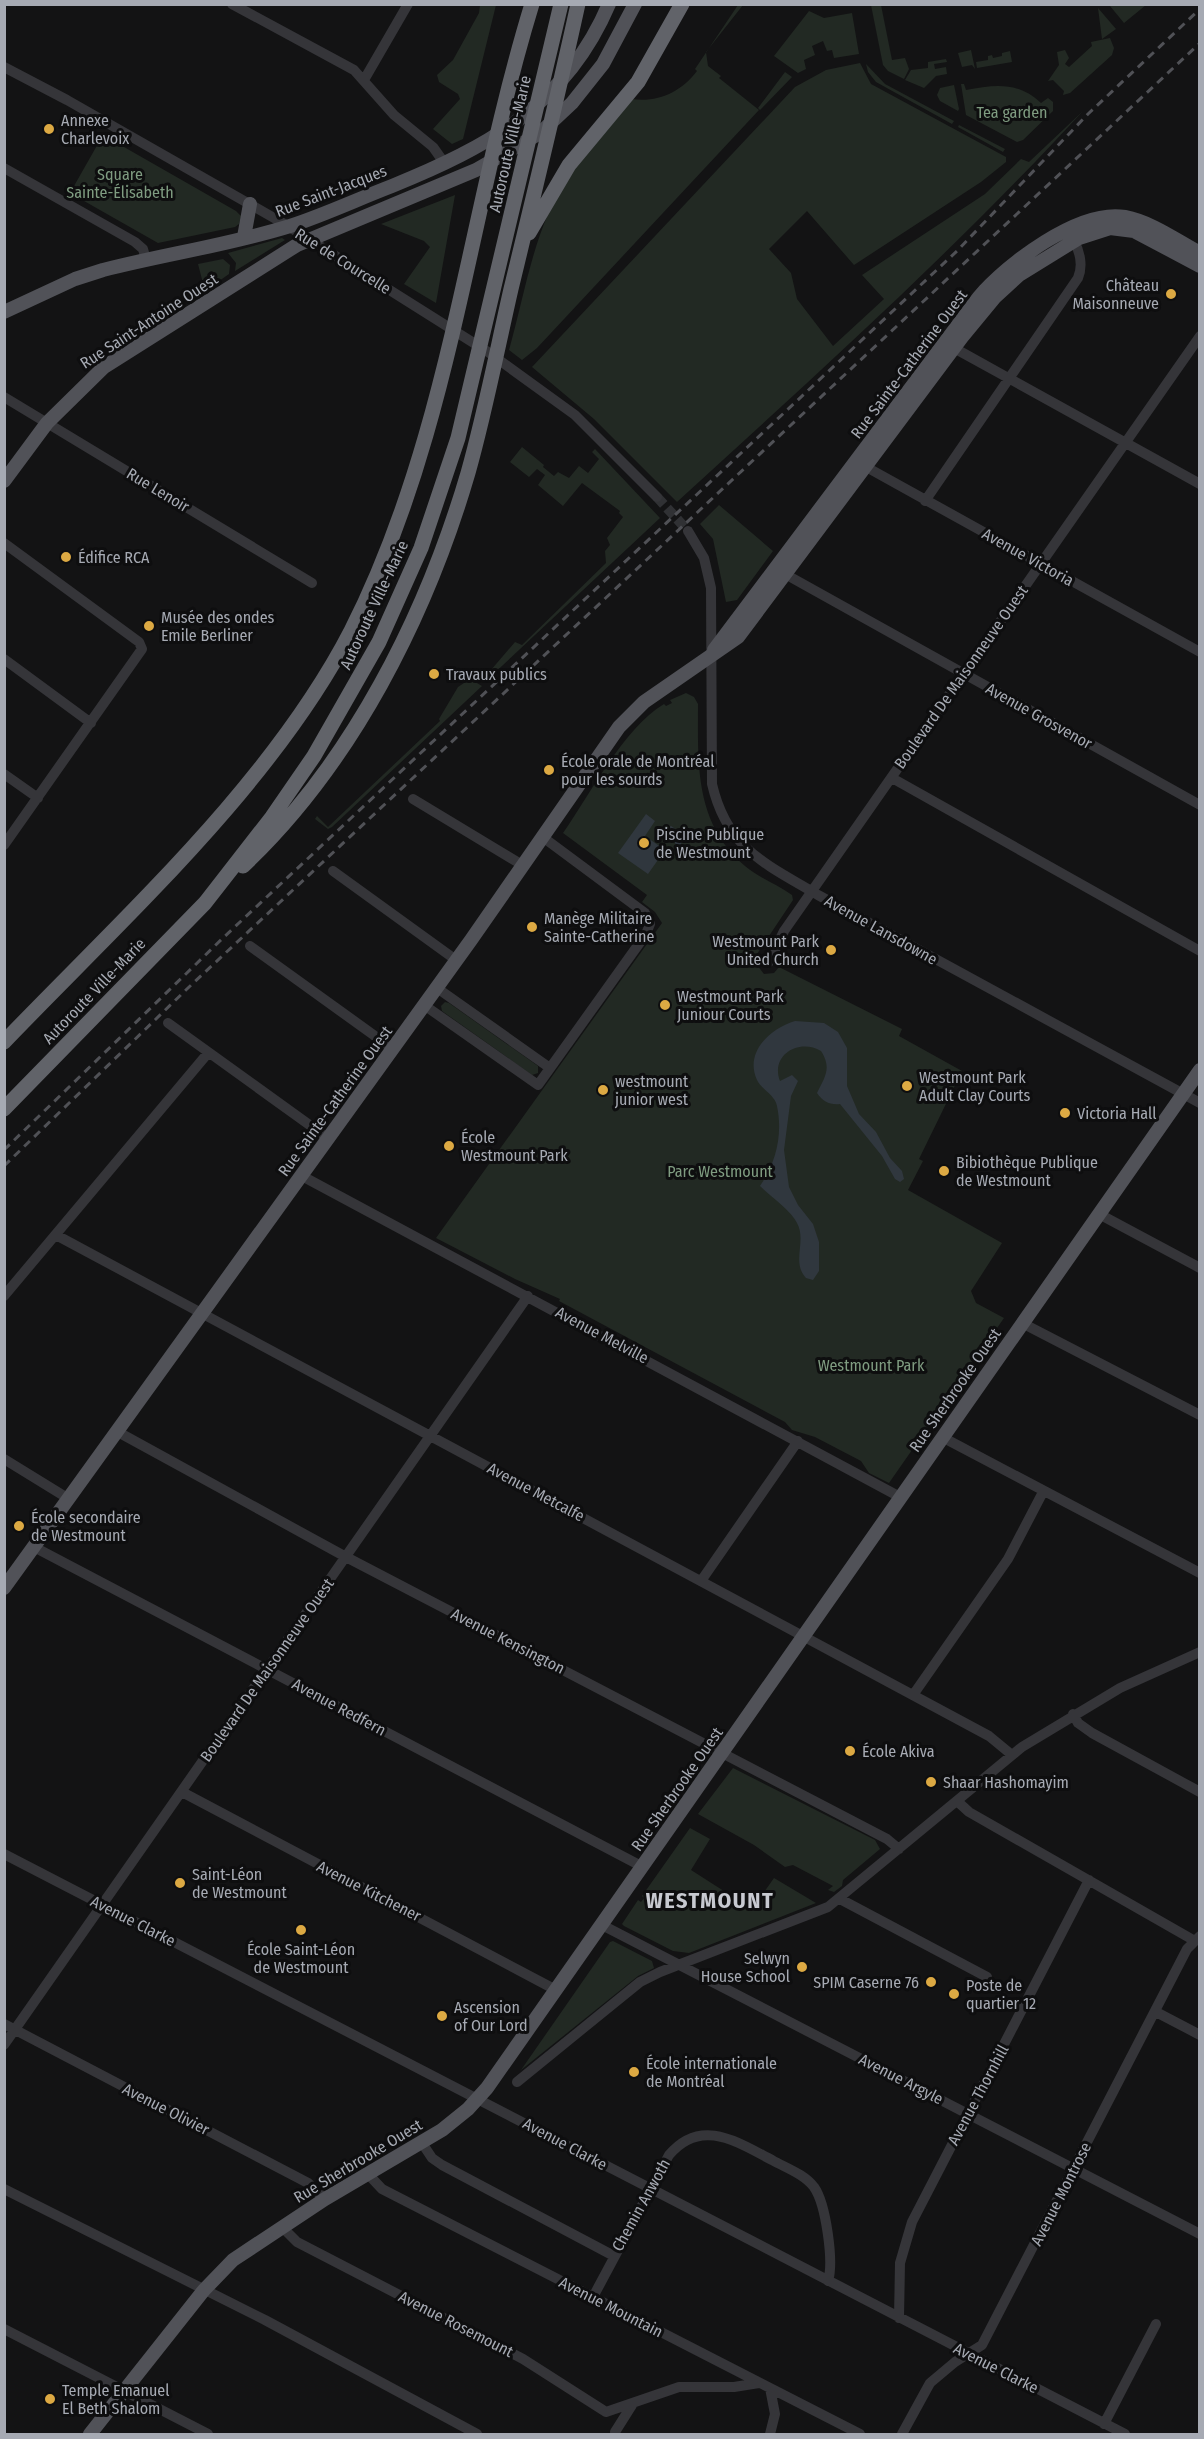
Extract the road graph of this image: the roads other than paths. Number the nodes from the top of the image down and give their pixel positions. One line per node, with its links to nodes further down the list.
1 (232, 4): 14 (street)
2 (408, 4): 14 (street)
3 (520, 4): 11 (highway)
4 (532, 4): 11 (highway)
5 (561, 4): 58 (highway, Autoroute Ville-Marie)
6 (609, 4): 15 (main road, Rue Saint-Jacques)
7 (635, 4): 20 (main road)
8 (682, 4): 22 (highway)
9 (577, 10): 22 (highway)
10 (4, 62): 13 (street, Rue de Courcelle)
11 (513, 65): 66 (highway, Autoroute Ville-Marie)
12 (4, 67): 13 (street, Rue de Courcelle)
13 (27, 78): 17 (street, Rue de Courcelle)
14 (364, 80): 15 (street)
15 (445, 164): 18 (main road, Rue Saint-Jacques)
16 (4, 168): 24 (street)
17 (250, 204): 18 (street, Rue de Courcelle); 19 (main road)
18 (288, 226): 19 (main road, Rue Saint-Jacques); 20 (street, Rue de Courcelle)
19 (244, 237): 24 (main road, Rue Saint-Jacques)
20 (308, 239): 31 (main road, Rue Saint-Antoine Ouest); 36 (street, Rue de Courcelle)
21 (1074, 241): 25 (main road, Rue Sainte-Catherine Ouest); 28 (main road, Rue Sainte-Catherine Ouest); 29 (street)
22 (522, 246): 58 (highway)
23 (1200, 253): 33 (main road, Rue Sainte-Catherine Ouest)
24 (146, 260): 26 (main road, Rue Saint-Jacques)
25 (1200, 266)
26 (4, 312)
27 (1200, 336): 32 (street, Boulevard De Maisonneuve Ouest)
28 (954, 348): 29 (street); 33 (main road, Rue Sainte-Catherine Ouest)
29 (1008, 379): 32 (street); 37 (street)
30 (4, 397): 31 (street, Rue Lenoir)
31 (46, 423): 34 (main road, Rue Saint-Antoine Ouest); 42 (street, Rue Lenoir)
32 (1125, 443): 35 (street); 40 (street, Boulevard De Maisonneuve Ouest)
33 (860, 464): 37 (street, Avenue Victoria); 41 (main road, Rue Sainte-Catherine Ouest); 44 (main road, Rue Sainte-Catherine Ouest)
34 (4, 481)
35 (1200, 484)
36 (657, 497)
37 (925, 501): 40 (street, Avenue Victoria)
38 (688, 531): 44 (street, Avenue Lansdowne)
39 (4, 543): 47 (street)
40 (1040, 563): 43 (street, Avenue Victoria); 46 (street, Boulevard De Maisonneuve Ouest)
41 (785, 574): 44 (main road, Rue Sainte-Catherine Ouest); 46 (street, Avenue Grosvenor)
42 (312, 583)
43 (1200, 652)
44 (711, 654): 53 (main road, Rue Sainte-Catherine Ouest); 57 (street, Avenue Lansdowne)
45 (4, 659): 47 (street)
46 (963, 673): 49 (street, Boulevard De Maisonneuve Ouest); 52 (street, Avenue Grosvenor)
47 (91, 723): 50 (street)
48 (4, 774): 50 (street)
49 (892, 778): 57 (street, Boulevard De Maisonneuve Ouest); 60 (street)
50 (38, 798): 54 (street)
51 (412, 799): 55 (street)
52 (1200, 805)
53 (544, 838): 55 (main road, Rue Sainte-Catherine Ouest); 69 (street)
54 (4, 845)
55 (524, 866): 61 (main road, Rue Sainte-Catherine Ouest)
56 (333, 871): 61 (street)
57 (812, 892): 62 (street, Boulevard De Maisonneuve Ouest); 71 (street, Avenue Lansdowne)
58 (205, 903): 73 (highway, Autoroute Ville-Marie)
59 (250, 946): 67 (street)
60 (1200, 951)
61 (456, 960): 63 (main road, Rue Sainte-Catherine Ouest)
62 (769, 962)
63 (437, 988): 64 (main road, Rue Sainte-Catherine Ouest); 69 (street)
64 (424, 1005): 67 (main road, Rue Sainte-Catherine Ouest); 69 (street)
65 (168, 1023): 68 (street)
66 (4, 1042)
67 (393, 1049): 74 (main road, Rue Sainte-Catherine Ouest)
68 (208, 1053): 74 (street); 77 (street)
69 (550, 1068)
70 (1200, 1070): 71 (main road, Rue Sherbrooke Ouest)
71 (1183, 1094): 72 (street, Avenue Lansdowne); 76 (main road, Rue Sherbrooke Ouest)
72 (1200, 1103)
73 (4, 1108)
74 (329, 1139): 75 (main road, Rue Sainte-Catherine Ouest)
75 (302, 1176): 80 (street, Avenue Melville); 81 (main road, Rue Sainte-Catherine Ouest)
76 (1099, 1214): 78 (street); 82 (main road, Rue Sherbrooke Ouest)
77 (56, 1235): 79 (street); 81 (street, Avenue Metcalfe)
78 (1200, 1268)
79 (4, 1296)
80 (528, 1296): 85 (street, Boulevard De Maisonneuve Ouest); 87 (street, Avenue Melville)
81 (202, 1314): 84 (main road, Rue Sainte-Catherine Ouest); 85 (street, Avenue Metcalfe)
82 (1023, 1323): 83 (street); 86 (main road, Rue Sherbrooke Ouest)
83 (1200, 1415)
84 (118, 1432): 91 (main road, Rue Sainte-Catherine Ouest); 93 (street, Avenue Kensington)
85 (430, 1437): 93 (street, Boulevard De Maisonneuve Ouest); 95 (street, Avenue Metcalfe)
86 (942, 1437): 89 (street); 90 (main road, Rue Sherbrooke Ouest)
87 (798, 1441): 90 (street, Avenue Melville); 95 (street)
88 (4, 1459): 91 (street)
89 (1043, 1492): 94 (street); 100 (street)
90 (900, 1497): 97 (main road, Rue Sherbrooke Ouest)
91 (69, 1499): 92 (main road, Rue Sainte-Catherine Ouest)
92 (34, 1547): 96 (main road, Rue Sainte-Catherine Ouest); 99 (street, Avenue Redfern)
93 (346, 1557): 99 (street, Boulevard De Maisonneuve Ouest); 102 (street, Avenue Kensington)
94 (1200, 1573)
95 (701, 1581): 97 (street, Avenue Metcalfe)
96 (4, 1588)
97 (803, 1636): 100 (street, Avenue Metcalfe); 102 (main road, Rue Sherbrooke Ouest)
98 (1200, 1652): 101 (street)
99 (268, 1670): 104 (street, Boulevard De Maisonneuve Ouest); 109 (street, Avenue Redfern)
100 (913, 1695): 103 (street, Avenue Metcalfe)
101 (1073, 1714): 103 (street); 105 (street)
102 (723, 1752): 107 (street, Avenue Kensington); 109 (main road, Rue Sherbrooke Ouest)
103 (1011, 1755): 106 (street)
104 (182, 1792): 112 (street, Boulevard De Maisonneuve Ouest); 117 (street, Avenue Kitchener)
105 (1200, 1792)
106 (957, 1801): 107 (street); 110 (street)
107 (899, 1849): 111 (street)
108 (4, 1854): 112 (street, Avenue Clarke)
109 (643, 1867): 113 (main road, Rue Sherbrooke Ouest)
110 (1089, 1880): 114 (street); 125 (street, Avenue Thornhill)
111 (840, 1899): 115 (street); 116 (street)
112 (103, 1905): 120 (street, Boulevard De Maisonneuve Ouest); 124 (street, Avenue Clarke)
113 (602, 1925): 115 (street, Avenue Argyle); 117 (main road, Rue Sherbrooke Ouest)
114 (1197, 1938): 118 (street, Avenue Montrose)
115 (679, 1965): 123 (street); 125 (street, Avenue Argyle)
116 (987, 1977)
117 (556, 1990): 124 (main road, Rue Sherbrooke Ouest)
118 (1156, 2012): 121 (street); 127 (street, Avenue Montrose)
119 (4, 2024): 120 (street, Avenue Olivier)
120 (15, 2030): 122 (street, Boulevard De Maisonneuve Ouest); 131 (street, Avenue Olivier)
121 (1200, 2035)
122 (4, 2045)
123 (517, 2082)
124 (478, 2099): 126 (main road, Rue Sherbrooke Ouest); 130 (street, Avenue Clarke)
125 (969, 2115): 127 (street, Avenue Argyle); 138 (street, Avenue Thornhill)
126 (422, 2143): 128 (main road, Rue Sherbrooke Ouest); 134 (street)
127 (1074, 2169): 133 (street, Avenue Argyle); 141 (street, Avenue Montrose)
128 (367, 2173): 131 (main road, Rue Sherbrooke Ouest); 137 (street, Avenue Mountain)
129 (4, 2189): 136 (street)
130 (650, 2189): 134 (street, Chemin Anwoth); 135 (street, Avenue Clarke); 135 (street, Chemin Anwoth)
131 (325, 2199): 132 (main road, Rue Sherbrooke Ouest)
132 (282, 2227): 136 (main road, Rue Sherbrooke Ouest); 147 (street, Avenue Rosemount)
133 (1200, 2234)
134 (614, 2256): 137 (street, Chemin Anwoth)
135 (828, 2281): 138 (street, Avenue Clarke)
136 (204, 2290): 144 (main road, Rue Sherbrooke Ouest); 153 (street)
137 (593, 2297): 142 (street, Avenue Mountain)
138 (899, 2318): 141 (street, Avenue Clarke)
139 (1156, 2324): 149 (street)
140 (4, 2329): 144 (street)
141 (970, 2354): 149 (street, Avenue Clarke); 156 (street, Avenue Montrose)
142 (759, 2383): 143 (street, Avenue Mountain); 146 (street)
143 (770, 2388): 145 (street, Avenue Mountain); 148 (street)
144 (124, 2391): 151 (main road, Rue Sherbrooke Ouest); 152 (street)
145 (792, 2400): 148 (street); 155 (street, Avenue Mountain)
146 (632, 2405): 147 (street); 150 (street)
147 (606, 2412): 150 (street)
148 (775, 2414): 154 (street)
149 (1104, 2424): 157 (street, Avenue Clarke)
150 (615, 2433)
151 (90, 2434)
152 (208, 2434)
153 (477, 2434)
154 (770, 2434)
155 (860, 2434)
156 (902, 2434)
157 (1125, 2434)

